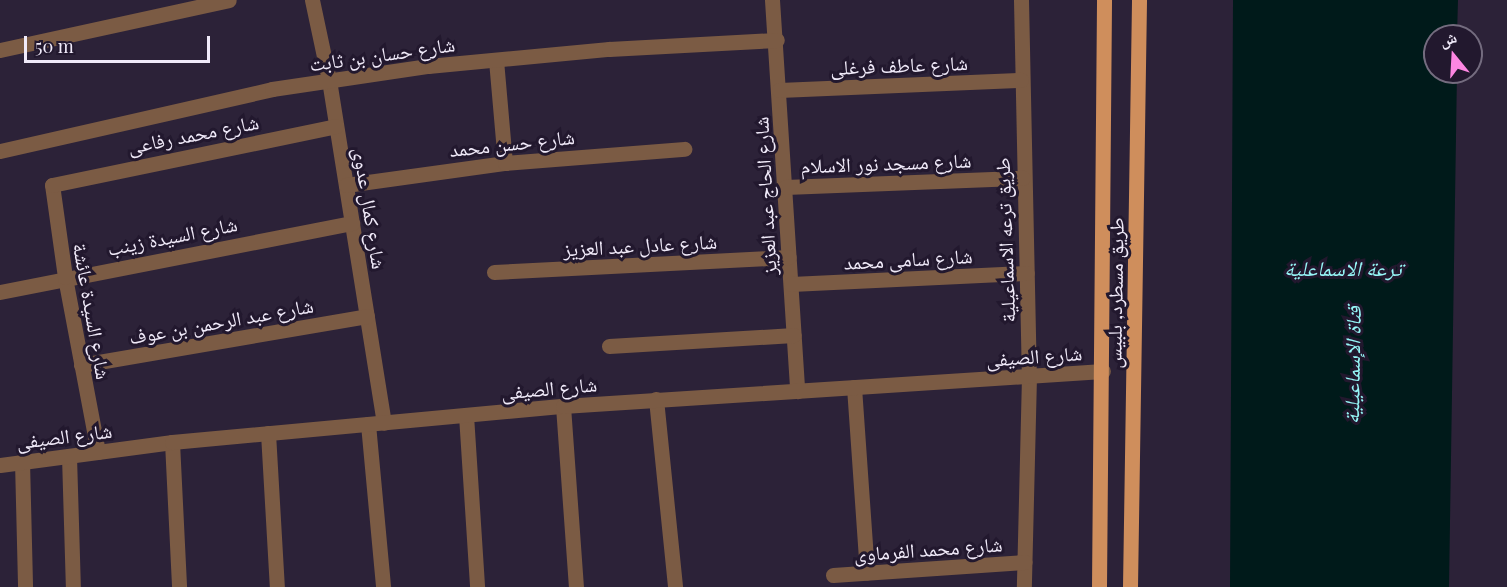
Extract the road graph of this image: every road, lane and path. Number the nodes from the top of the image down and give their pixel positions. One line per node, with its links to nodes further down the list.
1 (229, 0): 8 (street)
2 (312, 0): 10 (street, شارع كمال عدوى)
3 (772, 0): 7 (street, شارع الحاج عبد العزيز)
4 (1021, 0): 11 (street, طريق ترعه الاسماعيلية)
5 (1104, 0): 32 (main road, طريق مسطرد, بلبيس)
6 (1139, 0): 60 (main road, طريق مسطرد, بلبيس)
7 (777, 40): 9 (street, شارع حسان بن ثابت); 12 (street, شارع الحاج عبد العزيز)
8 (0, 50)
9 (495, 60): 10 (street, شارع حسان بن ثابت); 16 (street)
10 (329, 80): 13 (street, شارع كمال عدوى); 15 (street, شارع حسان بن ثابت)
11 (1021, 80): 12 (street, شارع عاطف فرغلى); 17 (street, طريق ترعه الاسماعيلية)
12 (779, 90): 20 (street, شارع الحاج عبد العزيز)
13 (336, 126): 18 (street, شارع محمد رفاعى); 19 (street, شارع كمال عدوى)
14 (684, 149): 16 (street, شارع حسن محمد)
15 (0, 151)
16 (505, 163): 19 (street, شارع حسن محمد)
17 (1023, 178): 20 (street, شارع مسجد نور الاسلام); 24 (street, طريق ترعه الاسماعيلية)
18 (58, 182): 25 (street, شارع السيدة عائشة)
19 (345, 185): 21 (street, شارع كمال عدوى)
20 (785, 187): 22 (street, شارع الحاج عبد العزيز)
21 (352, 223): 25 (street, شارع السيدة زينب); 28 (street, شارع كمال عدوى)
22 (789, 257): 23 (street, شارع عادل عبد العزيز); 26 (street, شارع الحاج عبد العزيز)
23 (494, 272)
24 (1027, 273): 26 (street, شارع سامى محمد); 33 (street, طريق ترعه الاسماعيلية)
25 (65, 276): 27 (street, شارع السيدة زينب); 31 (street, شارع السيدة عائشة)
26 (790, 284): 29 (street, شارع الحاج عبد العزيز)
27 (0, 292)
28 (367, 316): 31 (street, شارع عبد الرحمن بن عوف); 39 (street, شارع كمال عدوى)
29 (794, 335): 30 (street); 35 (street, شارع الحاج عبد العزيز)
30 (609, 346)
31 (81, 365): 43 (street, شارع السيدة عائشة)
32 (1103, 371): 33 (street, شارع الصيفى); 59 (main road, طريق مسطرد, بلبيس)
33 (1029, 376): 34 (street, شارع الصيفى); 47 (street, طريق ترعه الاسماعيلية)
34 (854, 387): 35 (street, شارع الصيفى); 48 (street)
35 (796, 391): 36 (street, شارع الصيفى)
36 (656, 399): 37 (street, شارع الصيفى); 57 (street)
37 (563, 406): 38 (street, شارع الصيفى); 56 (street)
38 (466, 415): 39 (street, شارع الصيفى); 55 (street)
39 (384, 423): 40 (street, شارع الصيفى)
40 (368, 424): 41 (street, شارع الصيفى); 54 (street)
41 (268, 433): 42 (street, شارع الصيفى); 53 (street)
42 (172, 442): 43 (street, شارع الصيفى); 52 (street)
43 (98, 452): 44 (street, شارع الصيفى)
44 (69, 456): 45 (street, شارع الصيفى); 51 (street)
45 (22, 461): 46 (street, شارع الصيفى); 50 (street)
46 (0, 465)
47 (1025, 562): 48 (street, شارع محمد الفرماوى); 58 (street, طريق ترعه الاسماعيلية)
48 (867, 573): 49 (street, شارع محمد الفرماوى)
49 (833, 575)
50 (25, 587)
51 (73, 587)
52 (179, 587)
53 (277, 587)
54 (383, 587)
55 (477, 587)
56 (576, 587)
57 (675, 587)
58 (1024, 587)
59 (1099, 587)
60 (1130, 587)

